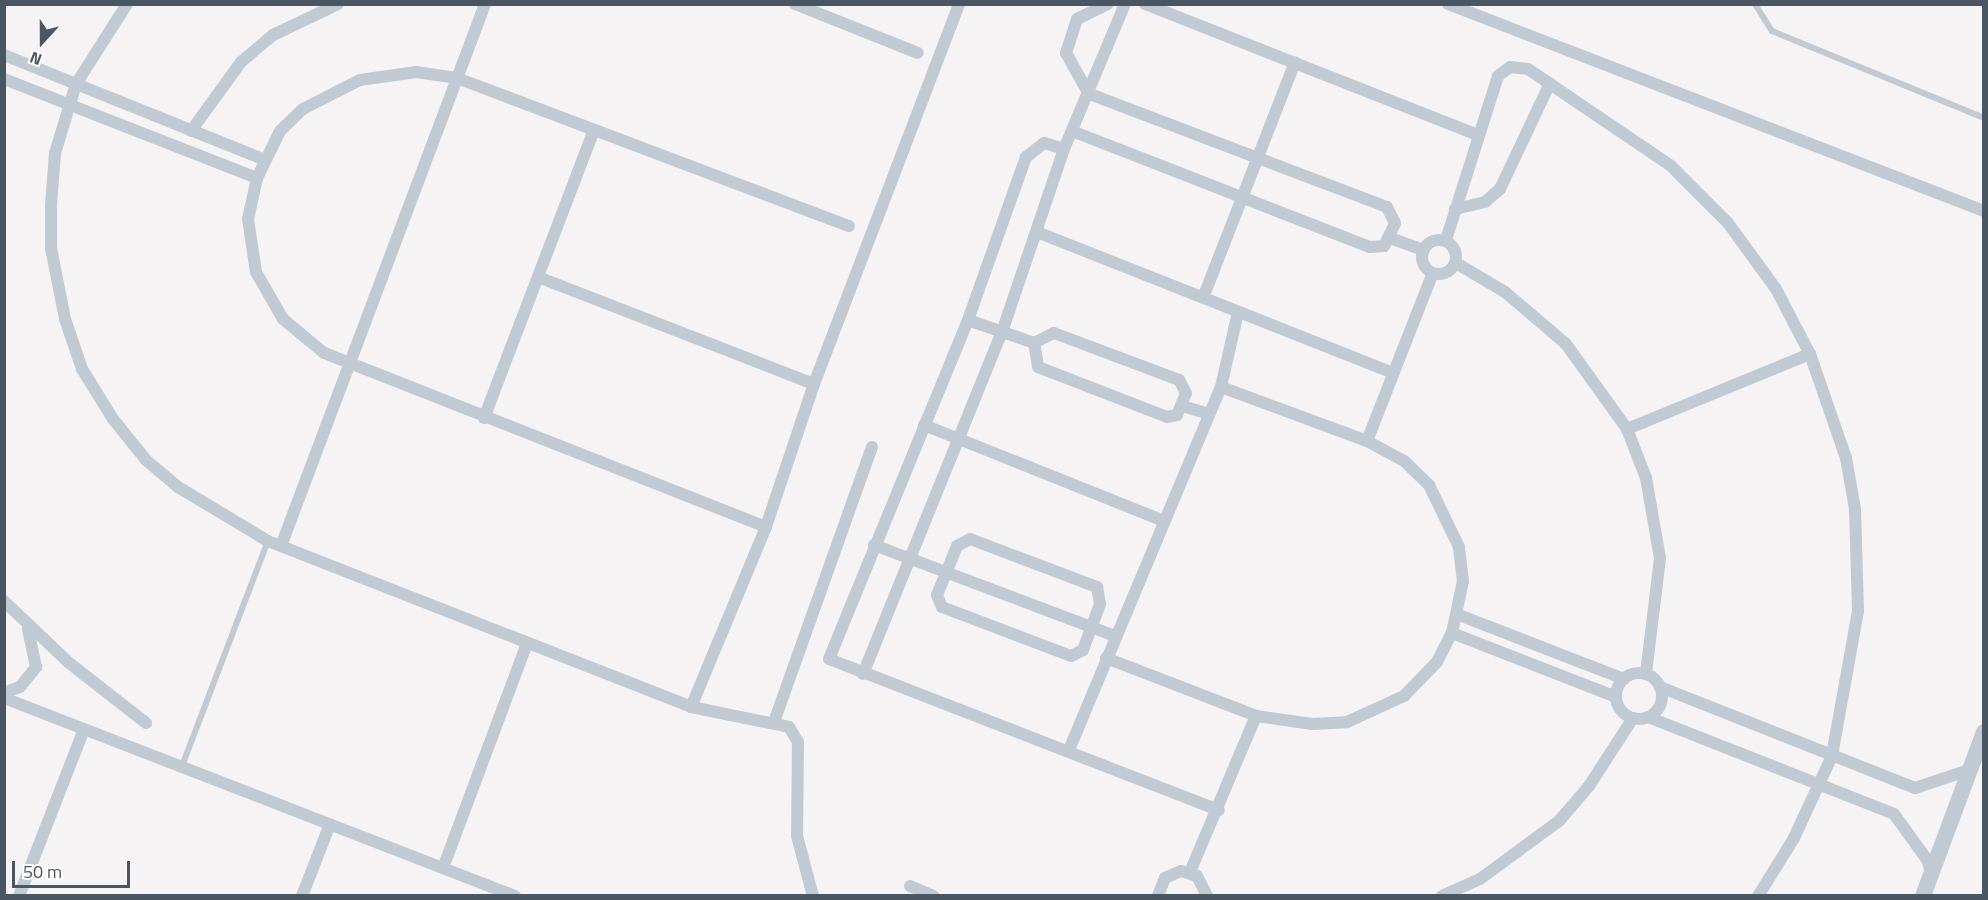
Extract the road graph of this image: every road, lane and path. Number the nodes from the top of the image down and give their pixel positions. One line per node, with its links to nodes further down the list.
1 (126, 4): 18 (street)
2 (338, 4): 11 (street)
3 (485, 4): 15 (street)
4 (795, 4): 12 (street)
5 (959, 4): 49 (street)
6 (1108, 4): 19 (street)
7 (1125, 4): 19 (street)
8 (1144, 4): 14 (street)
9 (1448, 4): 32 (street)
10 (1755, 4): 21 (lane)
11 (308, 9): 23 (street)
12 (918, 52)
13 (4, 55): 18 (street)
14 (1295, 62): 25 (street); 28 (street)
15 (457, 78): 22 (street); 27 (street); 47 (street)
16 (4, 79): 20 (street)
17 (1550, 82): 25 (street); 31 (street); 46 (street)
18 (76, 84): 20 (street); 23 (street)
19 (1089, 94): 24 (street); 28 (street)
20 (69, 105): 29 (street); 61 (street)
21 (1983, 118)
22 (594, 130): 33 (street); 40 (street)
23 (191, 131): 27 (street)
24 (1072, 131): 26 (street); 30 (street)
25 (1478, 135): 31 (street)
26 (1064, 149): 34 (street); 43 (street)
27 (263, 159): 29 (street)
28 (1257, 161): 30 (street); 35 (street)
29 (257, 178): 47 (street)
30 (1242, 196): 35 (street); 41 (street)
31 (1455, 209): 36 (street)
32 (1983, 211)
33 (849, 226)
34 (1037, 232): 41 (street); 44 (street)
35 (1390, 238): 37 (street)
36 (1446, 240): 37 (street); 38 (street)
37 (1423, 250): 39 (street)
38 (1456, 263): 39 (street); 55 (street)
39 (1433, 273): 48 (street)
40 (538, 277): 49 (street); 53 (street)
41 (1203, 298): 42 (street)
42 (1238, 312): 48 (street); 50 (street)
43 (968, 320): 44 (street); 54 (street)
44 (1002, 333): 45 (street); 56 (street)
45 (1034, 343): 51 (street); 51 (street)
46 (1810, 354): 55 (street); 90 (street)
47 (348, 364): 53 (street); 63 (street)
48 (1393, 373): 57 (street)
49 (814, 384): 60 (street)
50 (1221, 387): 52 (street); 57 (street)
51 (1182, 406): 52 (street)
52 (1207, 413): 59 (street)
53 (484, 418): 60 (street)
54 (924, 425): 56 (street); 62 (street)
55 (1627, 429): 75 (street)
56 (959, 439): 59 (street); 64 (street)
57 (1367, 441): 67 (street)
58 (872, 447): 85 (street)
59 (1162, 520): 71 (street)
60 (766, 527): 81 (street)
61 (268, 541): 63 (street); 91 (lane)
62 (874, 545): 64 (street); 74 (street)
63 (281, 546): 72 (street)
64 (911, 557): 65 (street); 74 (street)
65 (947, 570): 69 (street); 69 (street); 69 (street)
66 (4, 601): 68 (street)
67 (1459, 615): 70 (street); 76 (street)
68 (23, 620): 78 (street); 86 (street)
69 (1092, 627): 71 (street)
70 (1452, 633): 79 (street); 82 (street)
71 (1115, 636): 73 (street)
72 (527, 643): 81 (street); 96 (street)
73 (1106, 658): 82 (street); 89 (street)
74 (863, 674): 89 (street)
75 (1646, 675): 76 (street); 77 (street)
76 (1624, 679): 79 (street)
77 (1660, 687): 83 (street); 90 (street)
78 (4, 693)
79 (1616, 697): 84 (street)
80 (4, 698): 87 (street)
81 (691, 707): 85 (street)
82 (1256, 716): 94 (street)
83 (1648, 717): 84 (street); 93 (street)
84 (1633, 718): 107 (street)
85 (774, 722): 103 (street)
86 (146, 723)
87 (84, 729): 91 (street); 100 (street)
88 (1983, 732): 92 (street)
89 (1069, 750): 94 (street)
90 (1832, 756): 92 (street); 93 (street)
91 (182, 766): 95 (street)
92 (1969, 770): 98 (street)
93 (1820, 786): 98 (street); 108 (street)
94 (1219, 810): 97 (street)
95 (330, 824): 96 (street); 101 (street)
96 (442, 868): 102 (street)
97 (1190, 872): 105 (street); 106 (street)
98 (1931, 876): 109 (street)
99 (910, 886): 104 (street)
100 (19, 896)
101 (302, 896)
102 (515, 896)
103 (813, 896)
104 (934, 896)
105 (1158, 896)
106 (1207, 896)
107 (1442, 896)
108 (1758, 896)
109 (1923, 896)

